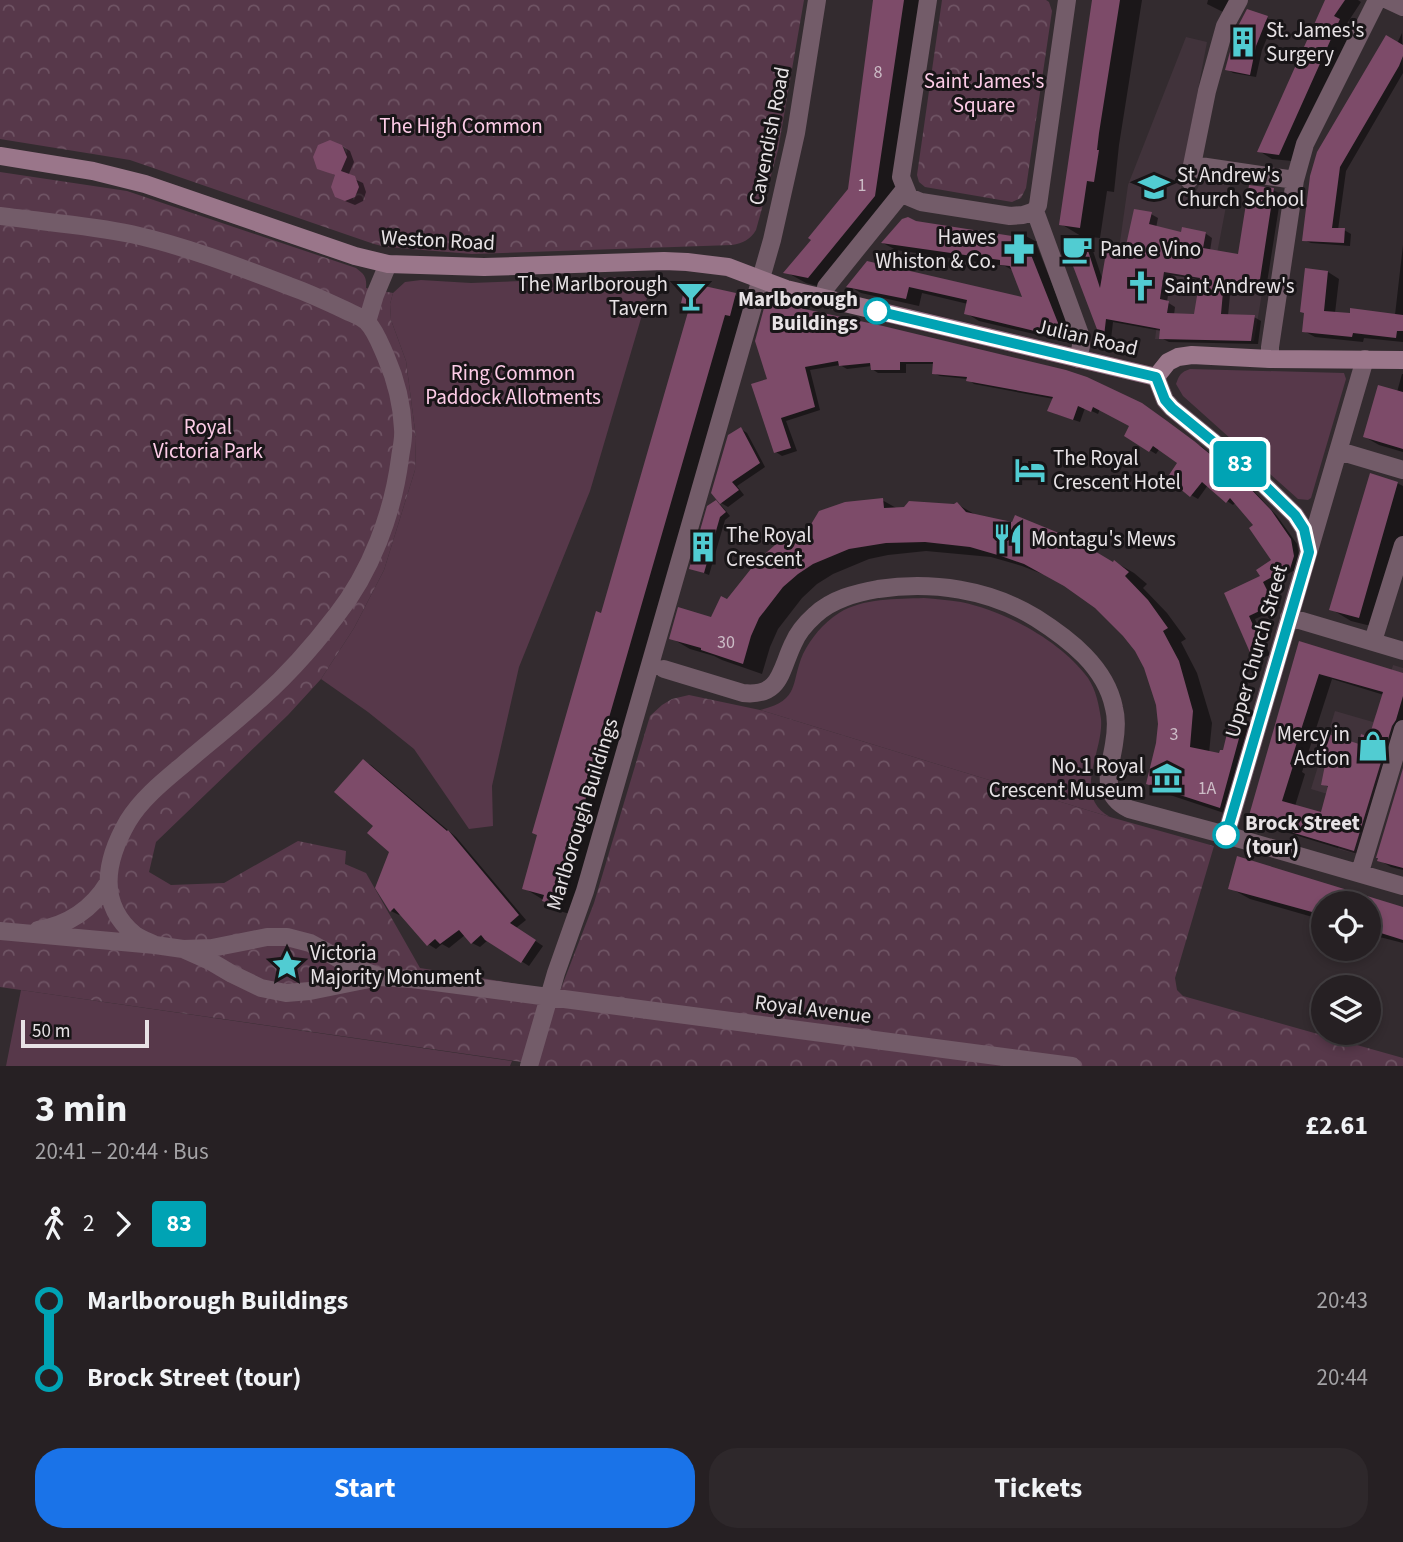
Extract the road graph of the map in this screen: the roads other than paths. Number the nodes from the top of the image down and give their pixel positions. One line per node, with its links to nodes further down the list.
1 (817, 0): 14 (street, Cavendish Road)
2 (928, 0): 10 (street)
3 (1067, 0): 11 (street)
4 (1239, 0): 9 (street)
5 (1377, 0): 9 (street)
6 (1388, 0): 7 (street)
7 (1403, 8)
8 (0, 156): 13 (street, Weston Road)
9 (1295, 180): 18 (street)
10 (905, 190): 11 (street); 15 (street)
11 (1035, 211): 17 (street)
12 (0, 216): 16 (street)
13 (388, 264): 14 (street, Weston Road); 16 (street)
14 (760, 279): 15 (street, Julian Road); 40 (street, Marlborough Buildings)
15 (824, 298): 17 (street, Julian Road)
16 (367, 322): 33 (street)
17 (1078, 359): 21 (street, Julian Road)
18 (1270, 359): 19 (street, Julian Road); 21 (street, Julian Road)
19 (1365, 359): 20 (street, Julian Road); 22 (street, Upper Church Street)
20 (1403, 360)
21 (1156, 377): 25 (street)
22 (1339, 451): 23 (street); 25 (street, Upper Church Street)
23 (1403, 470)
24 (1403, 545): 27 (street)
25 (1309, 552): 26 (street, Upper Church Street)
26 (1289, 617): 27 (street); 31 (street, Upper Church Street)
27 (1373, 641): 28 (street)
28 (1403, 651)
29 (664, 669): 31 (street)
30 (1403, 729): 32 (street)
31 (1226, 835): 32 (street)
32 (1360, 873): 34 (street)
33 (108, 883): 36 (street); 37 (street)
34 (1403, 886)
35 (0, 931): 36 (street)
36 (20, 933): 37 (street)
37 (155, 945): 38 (street)
38 (183, 949): 39 (street); 39 (street)
39 (379, 977): 40 (street, Royal Avenue)
40 (548, 998): 41 (street, Marlborough Buildings); 42 (street, Royal Avenue)
41 (529, 1066)
42 (1072, 1066)

